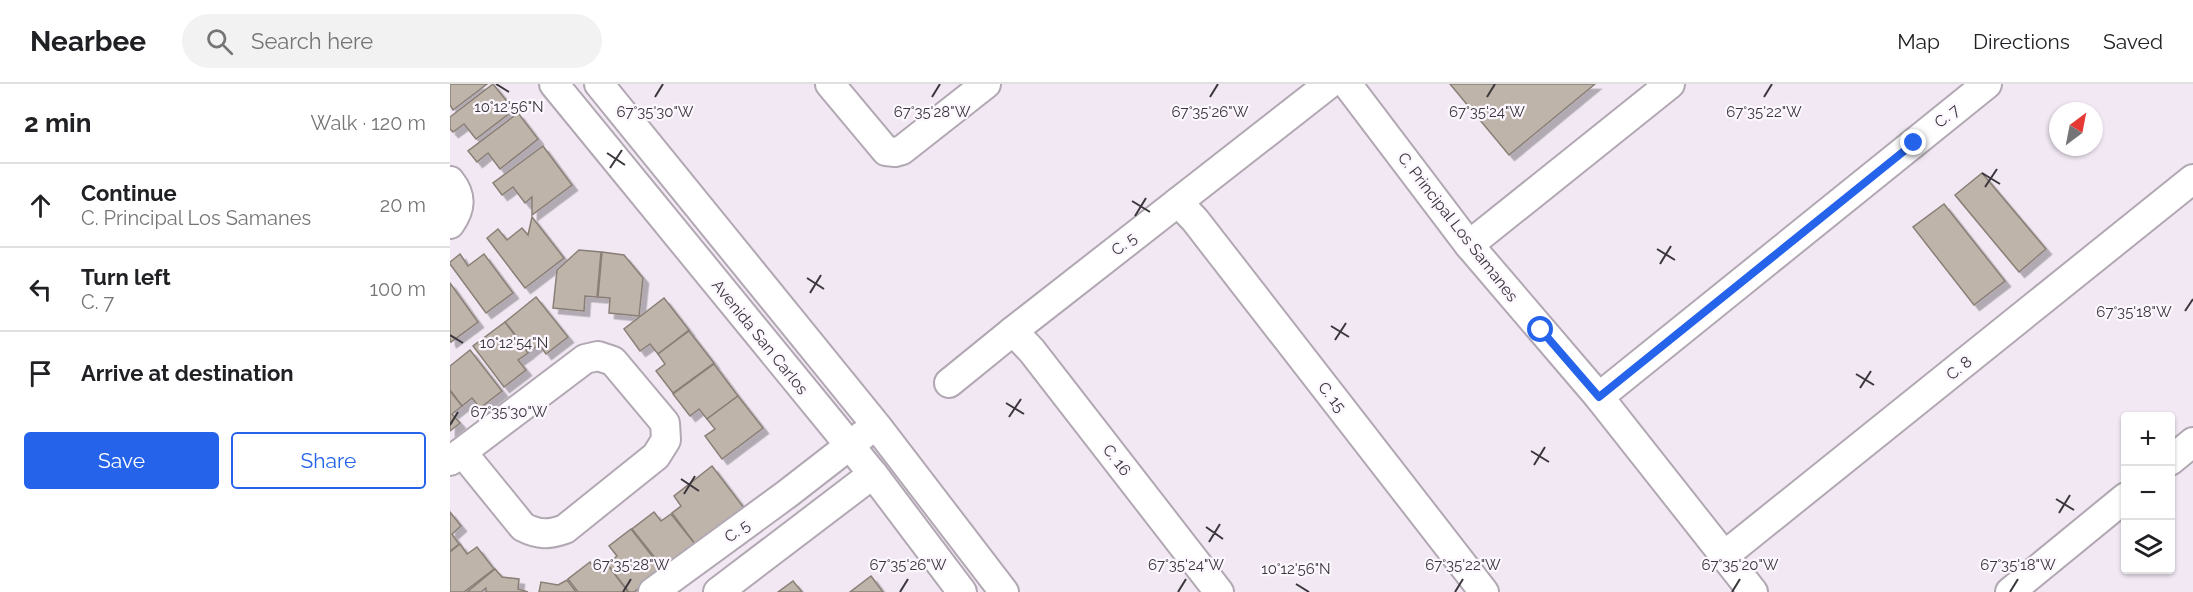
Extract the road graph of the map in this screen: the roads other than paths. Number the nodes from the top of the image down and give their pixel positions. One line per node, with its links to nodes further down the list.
1 (554, 84): 19 (street, Avenida San Carlos)
2 (599, 84): 17 (street)
3 (830, 84): 4 (street)
4 (986, 84)
5 (1329, 84): 11 (street, C. 5)
6 (1347, 84): 13 (street, C. Principal Los Samanes)
7 (1670, 84): 13 (street)
8 (1987, 84): 16 (street, C. 7)
9 (2193, 179): 26 (street, C. 8)
10 (450, 181): 12 (street)
11 (1178, 202): 14 (street, C. 5); 32 (street, C. 15)
12 (450, 224)
13 (1468, 245): 16 (street, C. Principal Los Samanes)
14 (1013, 331): 15 (street, C. 5); 31 (street, C. 16)
15 (949, 383)
16 (1599, 397): 26 (street, C. Principal Los Samanes)
17 (876, 425): 19 (street, C. 5); 30 (street)
18 (2193, 442): 21 (street)
19 (848, 446): 22 (street, Avenida San Carlos); 23 (street, C. 5)
20 (456, 456): 20 (street)
21 (2175, 457)
22 (873, 474): 25 (street); 29 (street, Avenida San Carlos)
23 (787, 494): 25 (street); 27 (street, C. 5)
24 (2121, 501): 34 (street)
25 (809, 522): 28 (street)
26 (1725, 555): 33 (street, C. Principal Los Samanes)
27 (653, 592)
28 (718, 592)
29 (962, 592)
30 (1004, 592)
31 (1219, 592)
32 (1484, 592)
33 (1753, 592)
34 (2010, 592)

